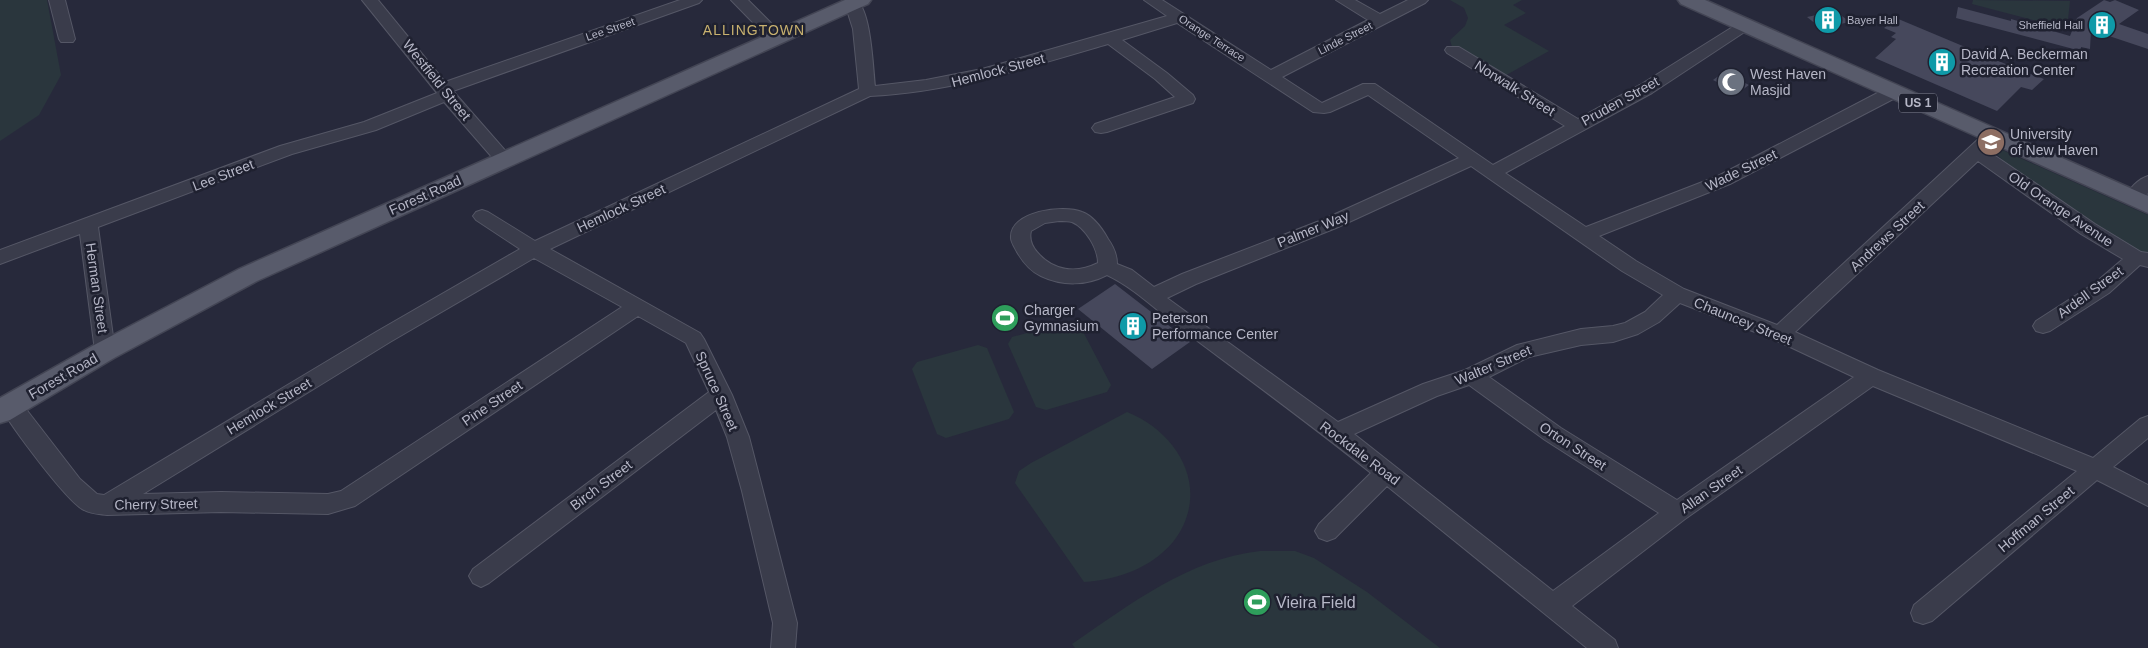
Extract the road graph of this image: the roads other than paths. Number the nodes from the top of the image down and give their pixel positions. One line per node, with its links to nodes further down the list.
1 (58, 0): 14 (street)
2 (370, 0): 19 (street, Westfield Street)
3 (694, 0): 19 (street, Lee Street)
4 (739, 0): 13 (street)
5 (1152, 0): 10 (street, Orange Terrace)
6 (1344, 0): 11 (street)
7 (1420, 0): 11 (street, Linde Street)
8 (1688, 0): 12 (main road, US 1)
9 (857, 2): 13 (main road, Forest Road); 18 (street)
10 (1180, 17): 15 (street, Hemlock Street); 17 (street, Orange Terrace)
11 (1380, 21): 17 (street, Linde Street)
12 (1744, 26): 20 (main road, US 1); 21 (street, Pruden Street)
13 (776, 37): 26 (main road, Forest Road)
14 (67, 39)
15 (1112, 40): 18 (street, Hemlock Street); 22 (street)
16 (1453, 50): 21 (street, Norwalk Street)
17 (1271, 76): 25 (street, Chauncey Street)
18 (867, 91): 33 (street, Hemlock Street)
19 (444, 92): 26 (street, Westfield Street); 31 (street, Lee Street)
20 (1893, 92): 23 (main road, US 1); 32 (street, Wade Street)
21 (1577, 126): 27 (street, Pruden Street)
22 (1101, 128)
23 (1992, 136): 24 (street, Andrews Street); 29 (main road, US 1)
24 (1977, 152): 35 (street, Old Orange Avenue); 41 (street, Andrews Street)
25 (1471, 158): 27 (street, Chauncey Street); 38 (street, Palmer Way)
26 (504, 160): 42 (main road, Forest Road)
27 (1493, 172): 32 (street, Chauncey Street)
28 (2148, 182): 29 (street)
29 (2140, 202)
30 (482, 216): 33 (street, Spruce Street)
31 (88, 224): 34 (street, Lee Street); 42 (street, Herman Street)
32 (1584, 235): 37 (street, Chauncey Street)
33 (534, 249): 39 (street, Spruce Street); 53 (street, Hemlock Street)
34 (0, 257)
35 (2142, 259): 40 (street, Ardell Street)
36 (1107, 267): 36 (street); 38 (street, Rockdale Road)
37 (1677, 294): 41 (street, Chauncey Street); 43 (street, Walter Street)
38 (1153, 296): 48 (street, Rockdale Road)
39 (637, 307): 45 (street, Spruce Street); 52 (street, Pine Street)
40 (2043, 326)
41 (1780, 334): 44 (street, Chauncey Street)
42 (106, 351): 46 (main road, Forest Road)
43 (1472, 376): 48 (street, Walter Street); 54 (street, Orton Street)
44 (1871, 376): 49 (street, Chauncey Street); 54 (street, Allan Street)
45 (721, 395): 56 (street, Birch Street); 59 (street, Spruce Street)
46 (5, 409): 53 (street, Cherry Street)
47 (2148, 426): 49 (street, Hoffman Street)
48 (1336, 432): 50 (street, Rockdale Road)
49 (2096, 469): 51 (street, Chauncey Street); 58 (street, Hoffman Street)
50 (1388, 472): 55 (street); 57 (street, Rockdale Road)
51 (2148, 496)
52 (347, 500): 53 (street, Cherry Street)
53 (106, 505)
54 (1677, 512): 57 (street, Allan Street)
55 (1326, 531)
56 (481, 576)
57 (1554, 605): 60 (street, Rockdale Road)
58 (1923, 613)
59 (783, 648)
60 (1606, 648)

